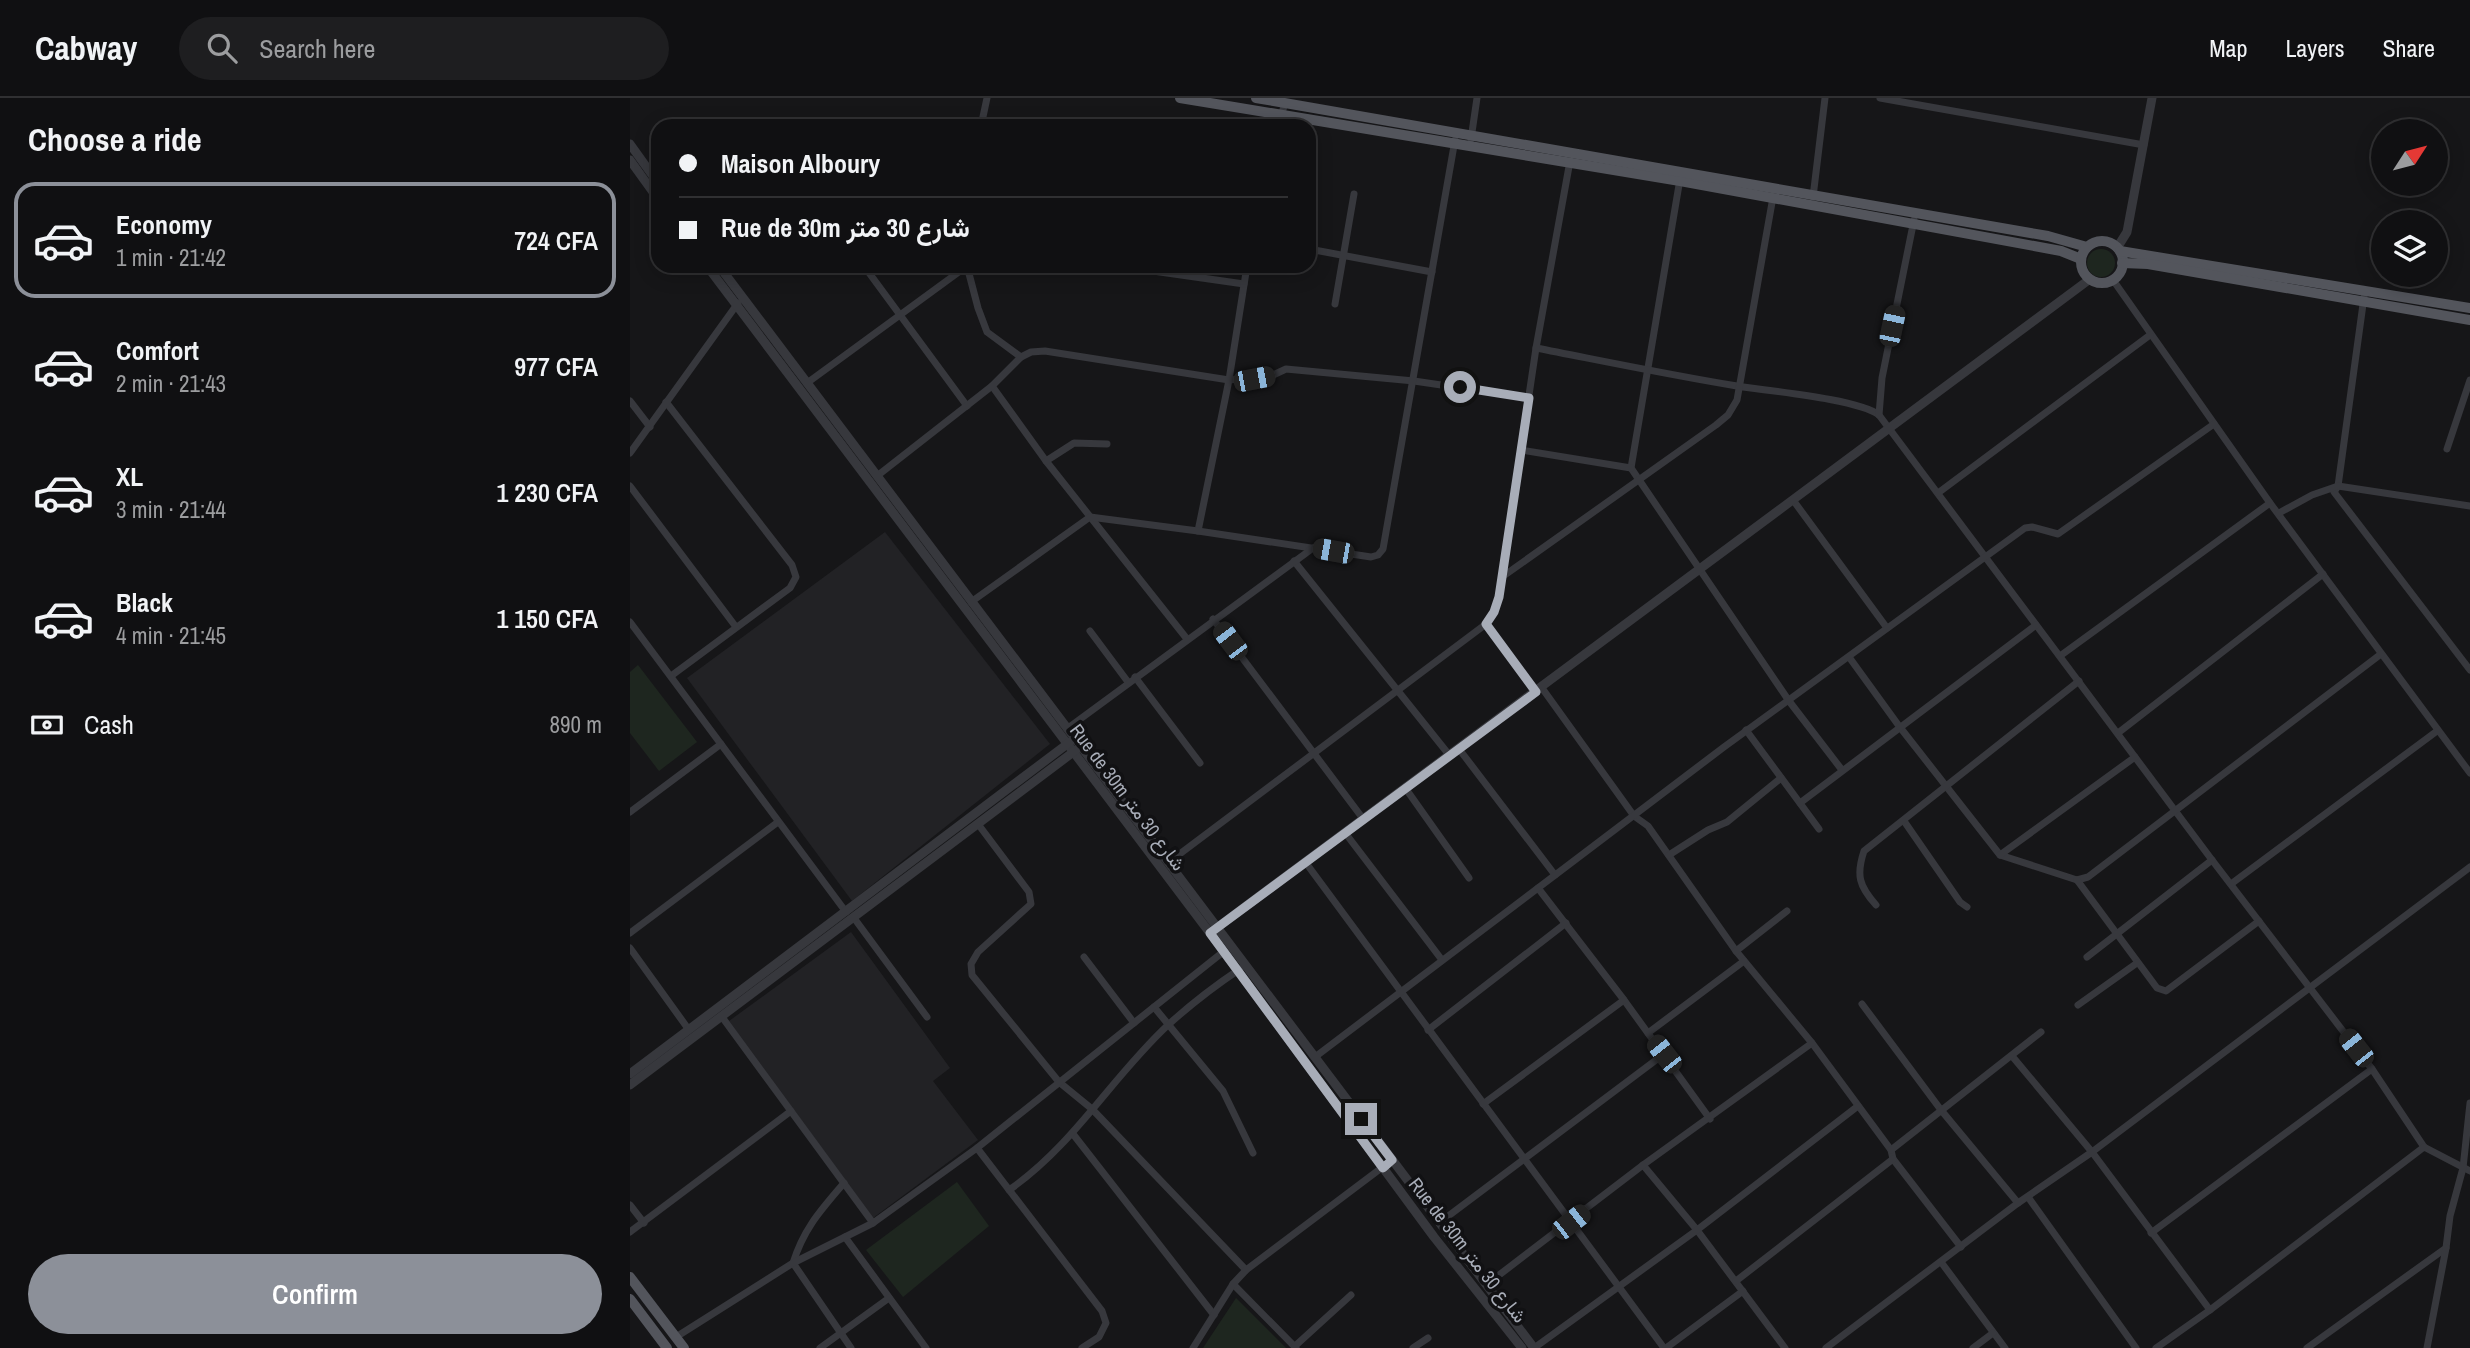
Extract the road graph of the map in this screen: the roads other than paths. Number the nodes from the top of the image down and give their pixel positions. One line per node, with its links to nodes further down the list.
1 (987, 98): 9 (street)
2 (1180, 98): 8 (main road)
3 (1256, 98): 8 (main road)
4 (1477, 98): 12 (street)
5 (1825, 98): 22 (street)
6 (1880, 98): 14 (street)
7 (2152, 98): 14 (street)
8 (1283, 108): 10 (street); 11 (main road)
9 (982, 119)
10 (1280, 119)
11 (1455, 138): 12 (main road); 31 (street)
12 (1471, 140): 15 (main road)
13 (630, 144): 17 (street)
14 (2144, 145): 26 (street)
15 (1570, 158): 18 (main road); 50 (street)
16 (630, 160): 19 (street)
17 (651, 173)
18 (1681, 177): 21 (main road); 22 (main road); 52 (street)
19 (651, 189)
20 (1353, 194): 27 (street)
21 (1773, 197): 22 (main road); 58 (street)
22 (1813, 200): 23 (main road)
23 (1915, 219): 24 (main road); 28 (main road); 63 (street)
24 (2087, 247): 26 (main road); 28 (main road)
25 (1316, 250): 27 (street)
26 (2118, 250): 29 (main road); 30 (main road)
27 (1343, 255): 31 (street); 44 (street)
28 (2081, 259): 39 (main road)
29 (2122, 263): 30 (main road); 40 (main road)
30 (2217, 271): 42 (main road)
31 (1432, 272): 54 (street)
32 (711, 273): 45 (street, Rue de 30m شارع 30 متر)
33 (724, 273): 43 (street, Rue de 30m شارع 30 متر)
34 (869, 273): 47 (street)
35 (958, 273): 47 (street)
36 (969, 273): 51 (street)
37 (1168, 273): 41 (street)
38 (1246, 273): 41 (street)
39 (2090, 279): 40 (main road); 66 (street)
40 (2113, 280): 49 (street)
41 (1244, 284): 53 (street)
42 (2365, 296): 46 (main road); 48 (main road); 76 (street)
43 (743, 298): 45 (street); 56 (street, Rue de 30m شارع 30 متر)
44 (1335, 304)
45 (735, 305): 61 (street); 116 (street, Rue de 30m شارع 30 متر)
46 (2470, 308)
47 (901, 315): 56 (street); 62 (street)
48 (2470, 320)
49 (2150, 335): 64 (street); 77 (street)
50 (1536, 348): 52 (street); 59 (street)
51 (1021, 357): 53 (street); 57 (street)
52 (1647, 370): 58 (street); 72 (street)
53 (1228, 380): 54 (street); 83 (street)
54 (1414, 380): 59 (street); 84 (street)
55 (2470, 380): 68 (street)
56 (807, 383): 73 (street, Rue de 30m شارع 30 متر)
57 (992, 386): 62 (street); 71 (street)
58 (1740, 386): 63 (street); 74 (street)
59 (1529, 398): 69 (street)
60 (630, 401): 65 (street)
61 (666, 402): 65 (street); 95 (street)
62 (967, 406): 73 (street)
63 (1879, 415): 66 (street)
64 (2214, 424): 79 (street); 85 (street)
65 (650, 427): 70 (street)
66 (1888, 429): 77 (street); 78 (street)
67 (1107, 444): 71 (street)
68 (2447, 449)
69 (1521, 450): 72 (street); 89 (street)
70 (630, 453)
71 (1046, 461): 82 (street)
72 (1631, 468): 74 (street)
73 (877, 476): 90 (street, Rue de 30m شارع 30 متر)
74 (1640, 481): 87 (street); 89 (street)
75 (630, 486): 95 (street)
76 (2339, 486): 80 (street); 81 (street); 102 (street)
77 (1938, 493): 85 (street)
78 (1793, 500): 87 (street); 96 (street)
79 (2270, 503): 81 (street); 100 (street)
80 (2470, 506)
81 (2279, 513): 88 (street)
82 (1090, 517): 83 (street); 90 (street); 98 (street)
83 (1198, 531): 84 (street)
84 (1313, 548): 86 (street)
85 (1984, 557): 94 (street); 96 (street)
86 (1294, 561): 91 (street); 106 (street)
87 (1700, 569): 107 (street); 108 (street)
88 (2323, 574): 99 (street); 113 (street)
89 (1502, 577): 93 (street)
90 (971, 602): 110 (street, Rue de 30m شارع 30 متر)
91 (1213, 619): 98 (street); 118 (street)
92 (631, 624): 103 (street)
93 (1486, 624): 106 (street); 107 (street)
94 (2036, 625): 100 (street); 109 (street)
95 (736, 627): 103 (street)
96 (1887, 628): 101 (street)
97 (1090, 631): 104 (street)
98 (1187, 639): 104 (street)
99 (2381, 654): 112 (street); 128 (street)
100 (2060, 656): 105 (street)
101 (1849, 657): 108 (street); 109 (street)
102 (2470, 670)
103 (671, 676): 115 (street)
104 (1132, 679): 110 (street); 121 (street)
105 (2079, 681): 113 (street); 125 (street)
106 (1398, 690): 118 (street); 119 (street)
107 (1539, 690): 117 (street); 130 (street)
108 (1789, 701): 111 (street); 122 (street)
109 (1899, 726): 122 (street); 125 (street)
110 (1068, 728): 114 (street, Rue de 30m شارع 30 متر)
111 (1746, 730): 124 (street); 130 (street)
112 (2437, 731): 123 (street); 146 (street)
113 (2118, 733): 120 (street)
114 (1078, 742): 116 (street); 140 (street, Rue de 30m شارع 30 متر)
115 (720, 744): 129 (street); 133 (street)
116 (1069, 749): 134 (street); 151 (street); 156 (street, Rue de 30m شارع 30 متر)
117 (1459, 749): 119 (street); 143 (street)
118 (1313, 753): 131 (street); 140 (street)
119 (1450, 756): 126 (street)
120 (2135, 757): 128 (street); 138 (street)
121 (1200, 763)
122 (1842, 770): 127 (street)
123 (2470, 773)
124 (1781, 778): 127 (street); 137 (street)
125 (1946, 786): 132 (street); 138 (street)
126 (1406, 789): 131 (street); 144 (street)
127 (1800, 803): 135 (street)
128 (2176, 811): 139 (street); 145 (street)
129 (630, 812)
130 (1634, 816): 137 (street); 143 (street)
131 (1364, 820): 136 (street)
132 (1904, 821): 148 (street); 149 (street)
133 (778, 822): 151 (street); 155 (street)
134 (978, 824): 151 (street); 188 (street)
135 (1819, 829)
136 (1346, 834): 141 (street); 163 (street)
137 (1670, 855): 159 (street)
138 (2000, 855): 145 (street)
139 (2212, 860): 146 (street); 157 (street)
140 (1170, 862): 154 (street, Rue de 30m شارع 30 متر)
141 (1306, 863): 154 (street); 169 (street)
142 (2470, 867): 168 (street)
143 (1555, 875): 147 (street)
144 (1469, 878)
145 (2077, 880): 157 (street)
146 (2231, 884): 152 (street)
147 (1538, 888): 153 (street); 163 (street)
148 (1876, 905)
149 (1967, 907)
150 (1787, 911): 159 (street)
151 (850, 915): 174 (street); 175 (street); 178 (street)
152 (2259, 921): 165 (street); 168 (street)
153 (1566, 923): 170 (street); 179 (street)
154 (1218, 927): 156 (street); 166 (street, Rue de 30m شارع 30 متر)
155 (630, 933)
156 (1210, 933): 160 (street, Rue de 30m شارع 30 متر)
157 (2116, 935): 162 (street); 165 (street)
158 (630, 948): 178 (street)
159 (1737, 951): 164 (street)
160 (1223, 952): 167 (street, Rue de 30m شارع 30 متر); 173 (street)
161 (1084, 957): 176 (street)
162 (2087, 957)
163 (1443, 960): 169 (street)
164 (1744, 961): 181 (street); 182 (street)
165 (2137, 963): 172 (street)
166 (1247, 965): 167 (street); 185 (street, Rue de 30m شارع 30 متر)
167 (1237, 971): 177 (street); 206 (street, Rue de 30m شارع 30 متر)
168 (2309, 987): 186 (street); 200 (street)
169 (1400, 992): 179 (street); 185 (street)
170 (1624, 1000): 181 (street); 191 (street)
171 (1861, 1004): 194 (street)
172 (2078, 1005)
173 (1154, 1007): 176 (street); 177 (street)
174 (722, 1017): 189 (street); 195 (street)
175 (927, 1017)
176 (1134, 1023): 188 (street)
177 (1168, 1025): 193 (street); 201 (street)
178 (689, 1030): 187 (street)
179 (1428, 1030): 191 (street)
180 (2041, 1032): 184 (street)
181 (1648, 1033): 183 (street)
182 (1812, 1043): 192 (street); 196 (street)
183 (1664, 1054): 196 (street); 203 (street)
184 (2012, 1056): 194 (street); 200 (street)
185 (1315, 1057): 204 (street, Rue de 30m شارع 30 متر)
186 (2372, 1069): 198 (street); 219 (street)
187 (630, 1074)
188 (1059, 1082): 193 (street); 199 (street)
189 (630, 1085)
190 (2470, 1103): 207 (street)
191 (1483, 1104): 203 (street)
192 (1858, 1106): 202 (street); 217 (street)
193 (1092, 1109): 197 (street); 225 (street)
194 (1941, 1110): 202 (street); 211 (street)
195 (791, 1111): 208 (street); 214 (street)
196 (1710, 1119): 205 (street)
197 (1073, 1134): 209 (street); 237 (street)
198 (2424, 1147): 207 (street); 236 (street)
199 (977, 1148): 209 (street); 215 (street)
200 (2092, 1152): 210 (street); 219 (street)
201 (1253, 1153)
202 (1892, 1154): 221 (street); 227 (street)
203 (1523, 1158): 213 (street); 216 (street)
204 (1392, 1160): 206 (street); 216 (street, Rue de 30m شارع 30 متر)
205 (1643, 1165): 213 (street); 217 (street)
206 (1383, 1168): 225 (street); 251 (street, Rue de 30m شارع 30 متر)
207 (2467, 1169): 222 (street)
208 (844, 1183): 215 (street); 224 (street)
209 (1009, 1190): 248 (street)
210 (2028, 1197): 211 (street); 258 (street)
211 (2018, 1203): 221 (street)
212 (630, 1205): 214 (street)
213 (1571, 1222): 229 (street); 230 (street)
214 (644, 1223): 218 (street)
215 (873, 1223): 220 (street)
216 (1439, 1223): 229 (street, Rue de 30m شارع 30 متر)
217 (1697, 1230): 227 (street); 230 (street)
218 (630, 1232)
219 (2151, 1233): 236 (street)
220 (845, 1237): 224 (street); 234 (street)
221 (1961, 1247): 223 (street)
222 (2446, 1248): 260 (street); 261 (street)
223 (1941, 1262): 239 (street); 255 (street); 257 (street)
224 (793, 1263): 238 (street); 240 (street)
225 (1246, 1270): 228 (street)
226 (630, 1277): 233 (main road)
227 (1736, 1281): 231 (street)
228 (1233, 1284): 237 (street); 242 (street)
229 (1486, 1285): 252 (street, Rue de 30m شارع 30 متر)
230 (1617, 1287): 252 (street); 253 (street)
231 (1743, 1291): 253 (street); 254 (street)
232 (1351, 1295): 242 (street)
233 (645, 1296): 235 (street); 240 (main road)
234 (889, 1298): 238 (street); 247 (street)
235 (630, 1301): 243 (main road)
236 (2210, 1310): 259 (street)
237 (1214, 1315): 249 (street)
238 (840, 1333): 245 (street); 246 (street)
239 (1993, 1333): 256 (street); 257 (street)
240 (676, 1338): 244 (main road)
241 (1427, 1338): 250 (street)
242 (1295, 1347)
243 (667, 1348)
244 (684, 1348)
245 (820, 1348)
246 (851, 1348)
247 (926, 1348)
248 (1082, 1348)
249 (1193, 1348)
250 (1413, 1348)
251 (1522, 1348)
252 (1534, 1348)
253 (1665, 1348)
254 (1785, 1348)
255 (1826, 1348)
256 (1973, 1348)
257 (2005, 1348)
258 (2136, 1348)
259 (2156, 1348)
260 (2307, 1348)
261 (2427, 1348)

